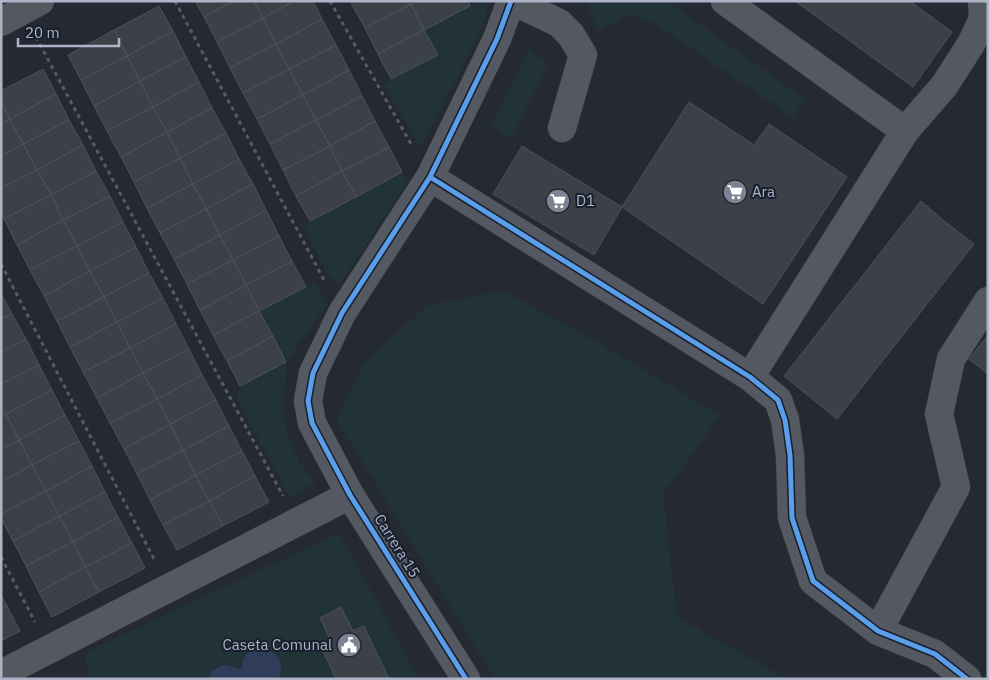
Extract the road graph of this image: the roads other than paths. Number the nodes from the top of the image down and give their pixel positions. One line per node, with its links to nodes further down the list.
1 (512, 1): 5 (street); 7 (street, Carrera 15)
2 (725, 1): 6 (street)
3 (982, 1): 4 (street)
4 (980, 49): 6 (street)
5 (562, 128)
6 (905, 131): 9 (street)
7 (430, 177): 9 (street); 10 (street, Carrera 15)
8 (988, 300): 11 (street)
9 (750, 377): 11 (street)
10 (350, 495): 12 (street); 13 (street, Carrera 15)
11 (878, 631): 14 (street)
12 (1, 674)
13 (466, 679)
14 (968, 679)

